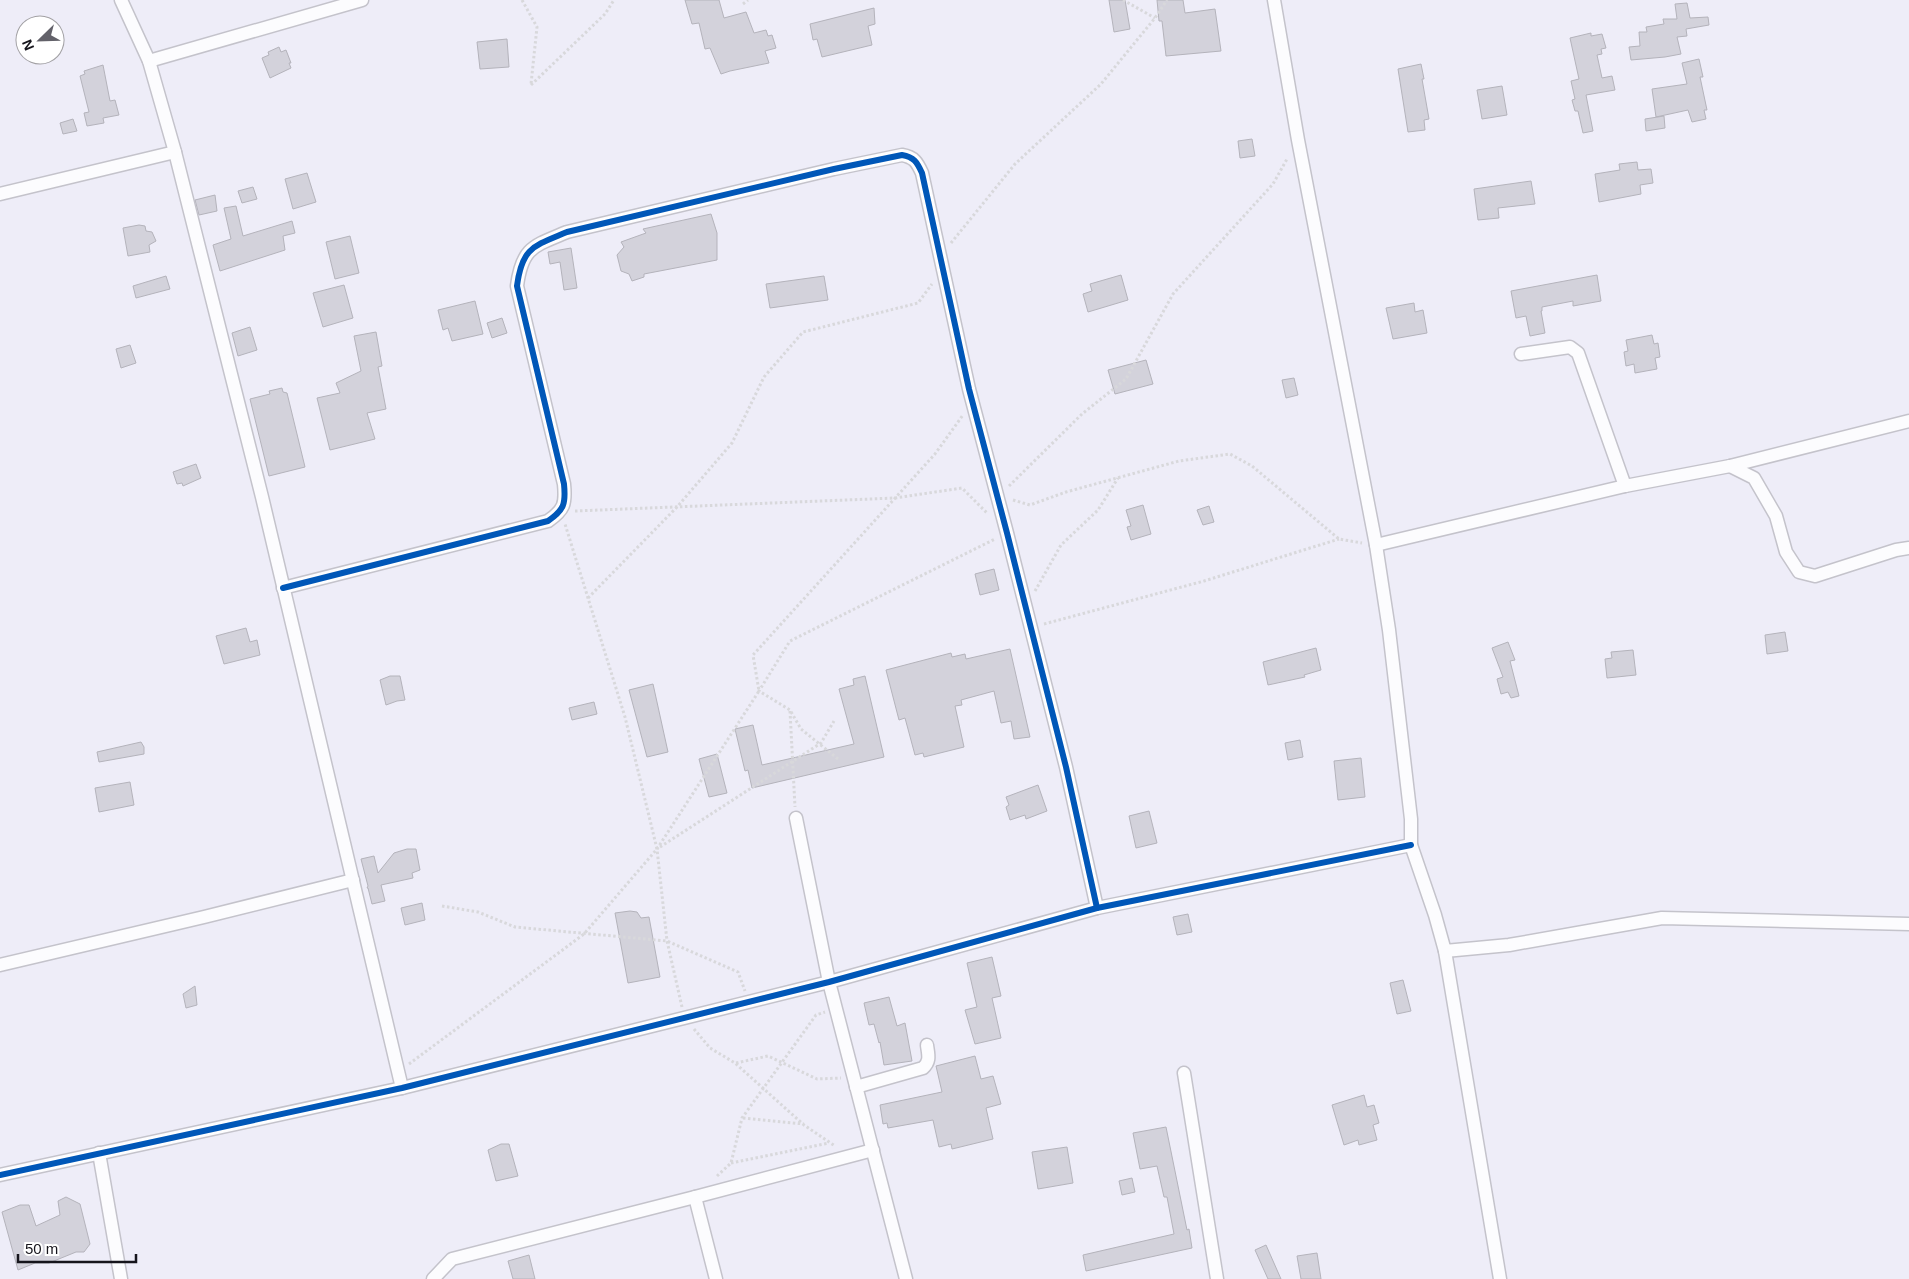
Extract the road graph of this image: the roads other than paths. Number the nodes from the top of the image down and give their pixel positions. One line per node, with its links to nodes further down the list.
1 (121, 0): 4 (street)
2 (362, 0): 4 (street)
3 (1274, 0): 11 (street)
4 (149, 60): 5 (street)
5 (175, 152): 6 (street); 13 (street)
6 (0, 194)
7 (1521, 354): 10 (street)
8 (1909, 421): 9 (street)
9 (1730, 466): 10 (street); 12 (street)
10 (1625, 486): 11 (street)
11 (1376, 545): 15 (street)
12 (1909, 548)
13 (283, 588): 16 (street); 17 (street)
14 (796, 818): 21 (street)
15 (1411, 845): 17 (street); 19 (street)
16 (353, 880): 20 (street); 25 (street)
17 (1097, 908): 21 (street)
18 (1909, 924): 19 (street)
19 (1445, 951): 35 (street)
20 (0, 965)
21 (829, 982): 24 (street); 25 (street)
22 (927, 1045): 24 (street)
23 (1184, 1072): 34 (street)
24 (855, 1082): 26 (street)
25 (402, 1088): 27 (street)
26 (873, 1150): 29 (street); 33 (street)
27 (100, 1153): 28 (street); 30 (street)
28 (0, 1174)
29 (696, 1198): 31 (street); 32 (street)
30 (121, 1279)
31 (433, 1279)
32 (716, 1279)
33 (906, 1279)
34 (1217, 1279)
35 (1500, 1279)

